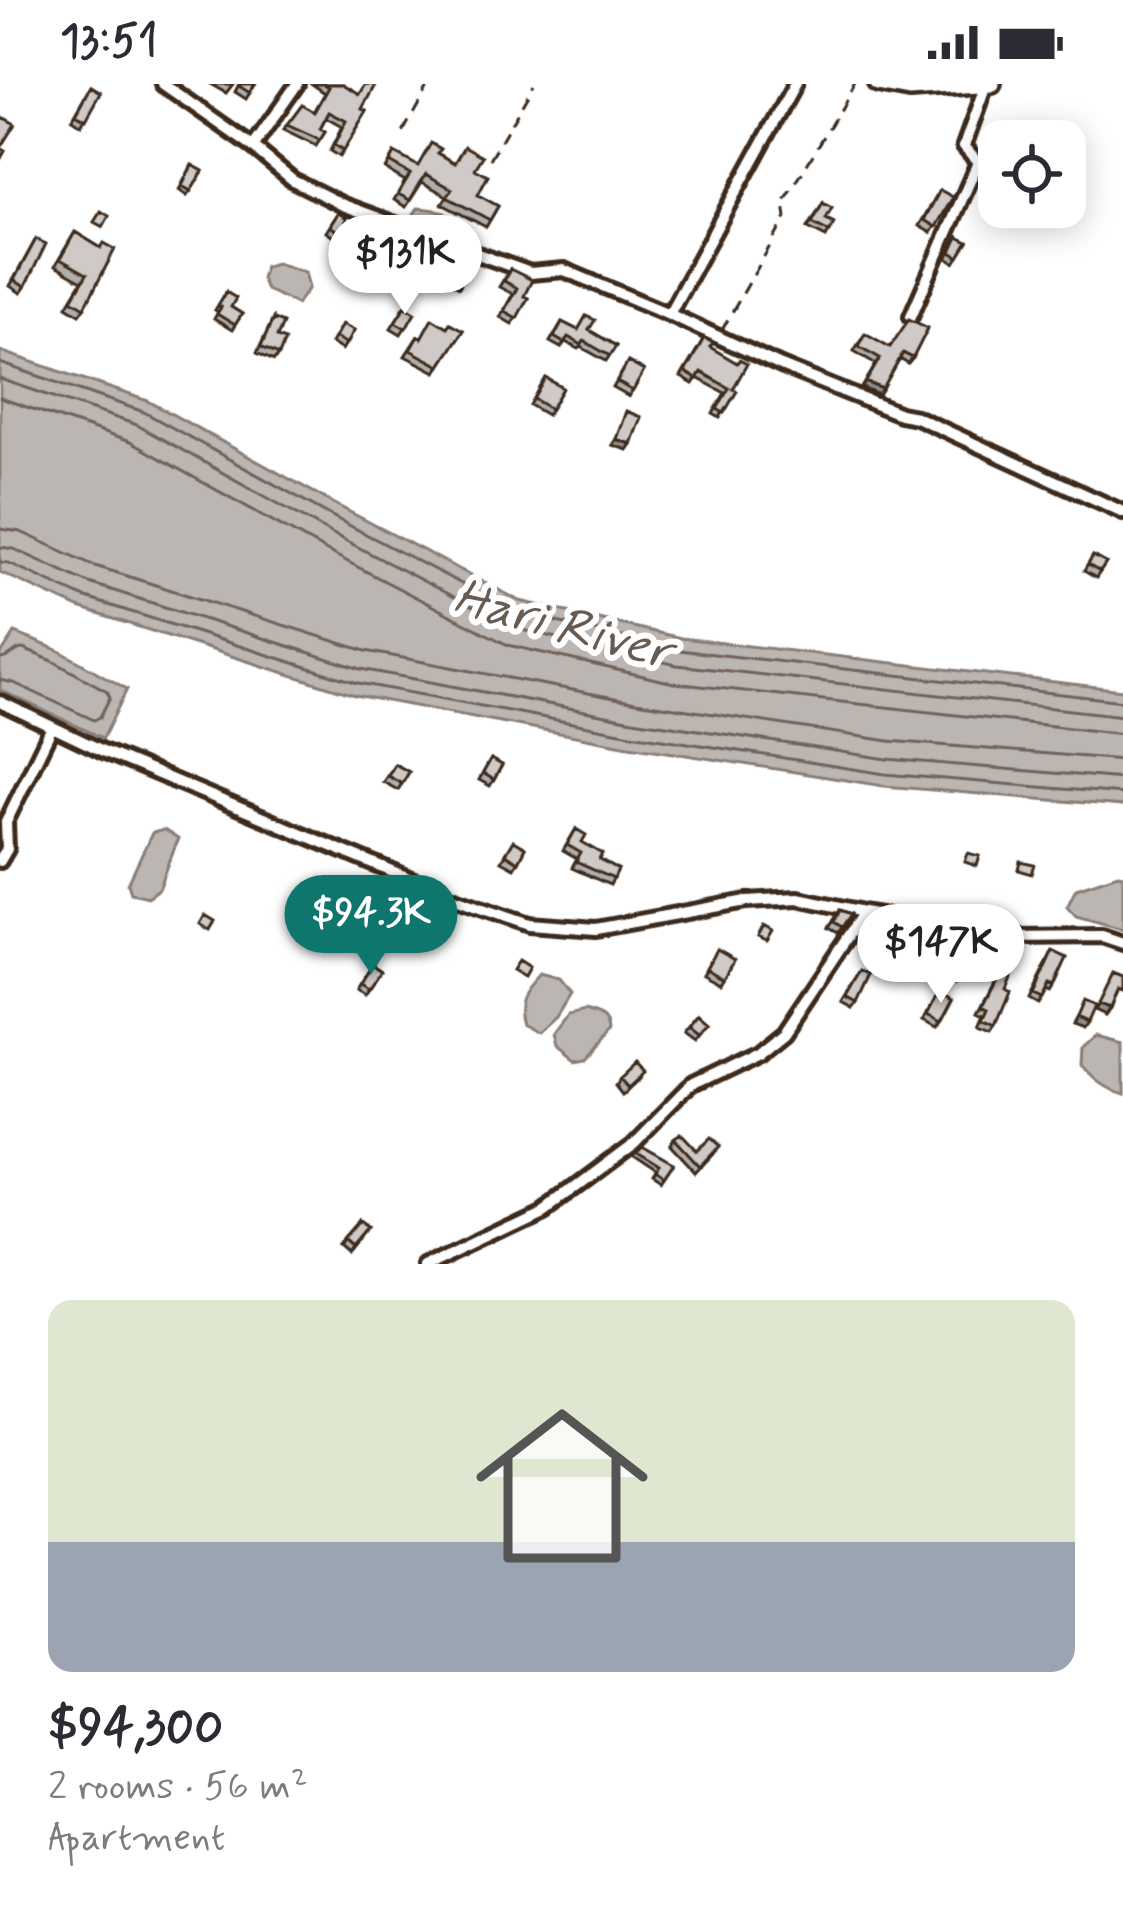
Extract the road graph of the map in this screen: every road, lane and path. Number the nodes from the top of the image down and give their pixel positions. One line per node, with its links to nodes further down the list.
1 (163, 84): 10 (street)
2 (297, 84): 10 (street)
3 (430, 84): 9 (path)
4 (534, 84): 11 (path)
5 (795, 84): 12 (street)
6 (855, 84): 14 (path)
7 (878, 84): 8 (main road)
8 (989, 84): 13 (street)
9 (403, 132)
10 (253, 148): 12 (street)
11 (490, 159)
12 (669, 314): 14 (street)
13 (911, 316)
14 (718, 337): 15 (street)
15 (1123, 512)
16 (0, 702): 17 (street)
17 (52, 727): 18 (street); 19 (street)
18 (0, 861)
19 (864, 912): 20 (street); 21 (street)
20 (1123, 943)
21 (428, 1264)

